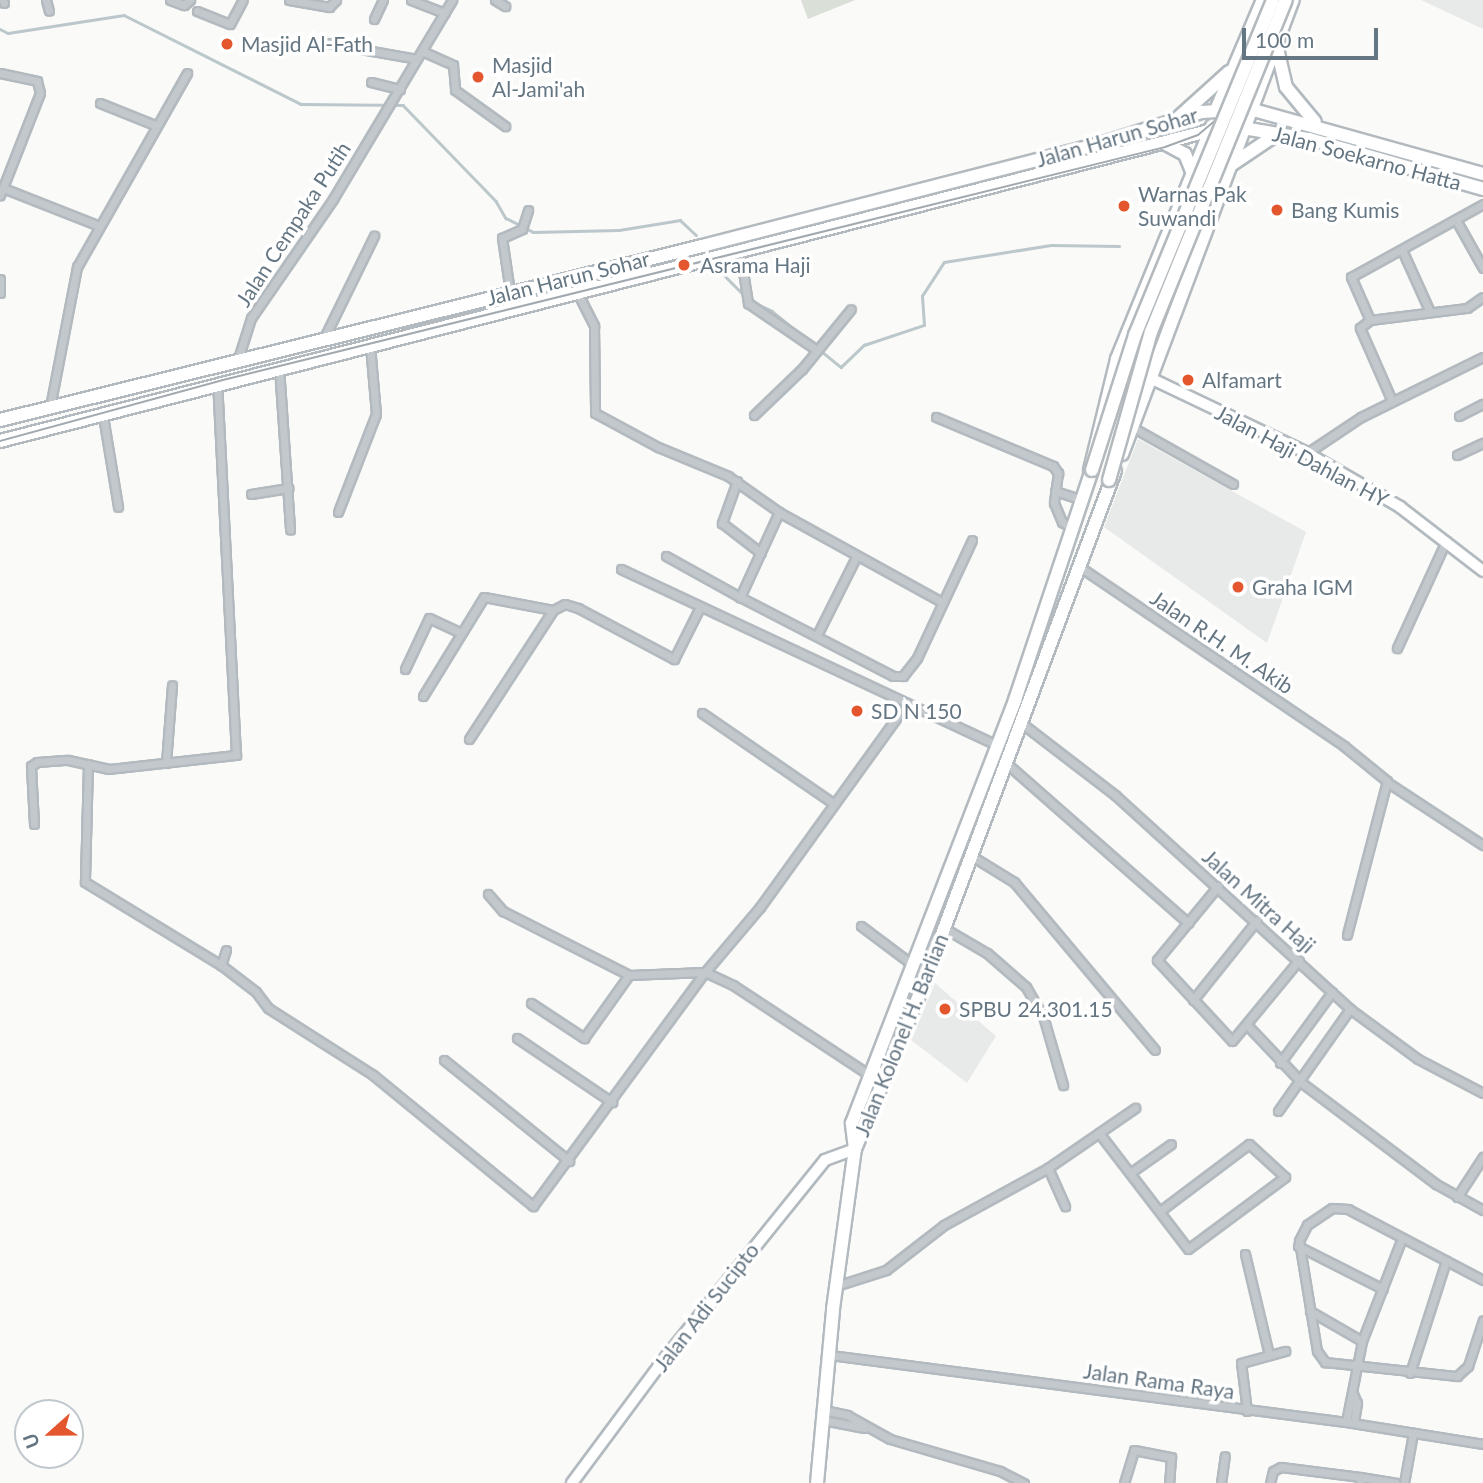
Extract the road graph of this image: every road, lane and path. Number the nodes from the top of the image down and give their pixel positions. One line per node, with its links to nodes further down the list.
1 (46, 0): 16 (street)
2 (170, 0): 3 (street)
3 (190, 0)
4 (243, 0): 17 (street)
5 (289, 0): 6 (street)
6 (337, 0)
7 (383, 0): 19 (street)
8 (411, 0): 18 (street)
9 (452, 0): 18 (street)
10 (495, 0): 15 (street)
11 (1263, 0): 24 (highway)
12 (1273, 0): 87 (highway, bridge)
13 (1286, 0): 89 (highway, bridge)
14 (1293, 0): 20 (highway)
15 (505, 6)
16 (49, 11)
17 (197, 11)
18 (446, 13): 22 (street)
19 (374, 19)
20 (1276, 40): 28 (highway); 36 (highway)
21 (321, 42): 23 (street)
22 (422, 51): 23 (street); 35 (street)
23 (417, 59): 29 (street)
24 (1232, 70): 28 (highway); 32 (highway); 33 (highway)
25 (187, 73): 34 (street)
26 (0, 74): 46 (street)
27 (371, 82): 29 (street)
28 (1260, 82): 31 (highway)
29 (398, 92): 70 (street, Jalan Cempaka Putih)
30 (100, 103): 34 (street)
31 (1250, 108): 32 (highway, Jalan Soekarno Hatta); 36 (highway, Jalan Soekarno Hatta); 37 (highway)
32 (1220, 114): 33 (highway, Jalan Harun Sohar); 37 (highway); 38 (highway)
33 (1172, 123): 51 (highway, Jalan Harun Sohar)
34 (155, 125): 52 (street)
35 (505, 126)
36 (1319, 126): 43 (highway, Jalan Soekarno Hatta)
37 (1243, 128): 38 (highway, Jalan Soekarno Hatta); 39 (highway, Jalan Soekarno Hatta); 41 (highway)
38 (1208, 131): 40 (highway, Jalan Harun Sohar); 42 (highway)
39 (1277, 134): 41 (highway); 45 (highway, Jalan Soekarno Hatta)
40 (1166, 144): 42 (highway); 54 (highway, Jalan Harun Sohar)
41 (1228, 168): 47 (highway)
42 (1192, 172): 44 (highway)
43 (1483, 174)
44 (1187, 185): 47 (highway); 87 (highway)
45 (1483, 189)
46 (2, 192): 52 (street)
47 (1217, 194): 72 (highway)
48 (1483, 204): 50 (street)
49 (528, 210): 59 (street)
50 (1456, 220): 55 (street); 57 (street)
51 (795, 222): 54 (highway); 59 (highway, Jalan Harun Sohar)
52 (97, 225): 76 (street)
53 (374, 236): 66 (street)
54 (799, 237): 56 (highway, Jalan Harun Sohar)
55 (1402, 250): 64 (street); 65 (street)
56 (740, 252): 61 (highway, Jalan Harun Sohar); 68 (street)
57 (1483, 268)
58 (0, 279): 60 (street)
59 (510, 292): 66 (highway, Jalan Harun Sohar)
60 (0, 293)
61 (578, 294): 67 (highway, Jalan Harun Sohar); 88 (street)
62 (1483, 297): 64 (street)
63 (851, 309): 68 (street)
64 (1430, 312): 65 (street)
65 (1370, 320): 74 (street)
66 (324, 338): 70 (highway, Jalan Harun Sohar)
67 (370, 346): 71 (highway, Jalan Harun Sohar); 96 (street)
68 (818, 348): 77 (street)
69 (1483, 357): 74 (street)
70 (237, 362): 76 (highway, Jalan Harun Sohar)
71 (278, 366): 73 (highway, Jalan Harun Sohar); 91 (street)
72 (1148, 377): 82 (highway); 85 (street, Jalan Haji Dahlan HY)
73 (217, 383): 78 (highway, Jalan Harun Sohar); 124 (street)
74 (1392, 401): 85 (street)
75 (1483, 404): 79 (street)
76 (50, 407): 81 (highway, Jalan Harun Sohar)
77 (754, 415)
78 (103, 416): 83 (highway, Jalan Harun Sohar); 95 (street)
79 (1459, 416)
80 (936, 417): 92 (street)
81 (0, 420)
82 (1131, 427): 89 (highway); 90 (street)
83 (0, 441)
84 (1483, 443): 86 (street)
85 (1307, 453): 101 (street, Jalan Haji Dahlan HY)
86 (1457, 455)
87 (1091, 471): 94 (highway, Jalan Kolonel H. Barlian)
88 (737, 481): 97 (street); 102 (street)
89 (1109, 481): 105 (highway, Jalan Kolonel H. Barlian)
90 (1233, 484)
91 (289, 488): 93 (street); 98 (street)
92 (1055, 491): 94 (street); 99 (street)
93 (251, 494)
94 (1082, 500): 99 (highway, Jalan Kolonel H. Barlian)
95 (118, 507)
96 (338, 512)
97 (779, 512): 102 (street); 104 (street)
98 (290, 530)
99 (1074, 530): 122 (highway, Jalan Kolonel H. Barlian)
100 (972, 540): 109 (street)
101 (1446, 541): 107 (street, Jalan Haji Dahlan HY); 114 (street)
102 (761, 553): 108 (street)
103 (666, 556): 108 (street)
104 (856, 557): 109 (street); 113 (street)
105 (1080, 567): 120 (highway, Jalan Kolonel H. Barlian); 126 (street, Jalan R.H. M. Akib)
106 (621, 569): 110 (street)
107 (1483, 571)
108 (740, 597): 113 (street)
109 (940, 601): 113 (street)
110 (700, 607): 111 (street); 118 (street)
111 (553, 610): 112 (street); 121 (street)
112 (461, 633): 115 (street); 117 (street)
113 (817, 635)
114 (1397, 648)
115 (405, 668)
116 (172, 685): 124 (street)
117 (423, 696)
118 (907, 703): 122 (street); 127 (street)
119 (702, 713): 127 (street)
120 (1020, 722): 123 (highway, Jalan Kolonel H. Barlian); 131 (street, Jalan Mitra Haji)
121 (469, 739)
122 (997, 745): 141 (highway, Jalan Kolonel H. Barlian)
123 (1005, 762): 130 (highway, Jalan Kolonel H. Barlian); 134 (street)
124 (166, 763): 125 (street)
125 (88, 764): 128 (street); 140 (street)
126 (1387, 781): 129 (street, Jalan R.H. M. Akib); 137 (street)
127 (833, 803): 142 (street)
128 (34, 824)
129 (1483, 845)
130 (970, 854): 136 (highway, Jalan Kolonel H. Barlian); 152 (street)
131 (1218, 886): 133 (street, Jalan Mitra Haji); 134 (street)
132 (488, 894): 143 (street)
133 (1257, 920): 139 (street, Jalan Mitra Haji); 145 (street)
134 (1188, 923): 145 (street)
135 (861, 926): 141 (street)
136 (944, 928): 151 (highway, Jalan Kolonel H. Barlian); 157 (street)
137 (1347, 935)
138 (226, 950): 140 (street)
139 (1299, 960): 144 (street, Jalan Mitra Haji); 148 (street)
140 (221, 965): 166 (street)
141 (913, 965): 150 (highway, Jalan Kolonel H. Barlian)
142 (705, 972): 143 (street); 155 (street); 159 (street)
143 (629, 975): 146 (street)
144 (1332, 992): 147 (street, Jalan Mitra Haji); 154 (street)
145 (1193, 1000): 148 (street)
146 (531, 1003)
147 (1350, 1009): 156 (street); 158 (street, Jalan Mitra Haji)
148 (1247, 1025): 154 (street)
149 (517, 1038): 159 (street)
150 (886, 1039): 151 (highway); 155 (highway, Jalan Kolonel H. Barlian)
151 (899, 1045): 155 (highway, Jalan Kolonel H. Barlian)
152 (1155, 1050)
153 (444, 1060): 166 (street)
154 (1280, 1063): 156 (street)
155 (878, 1081): 164 (highway, Jalan Kolonel H. Barlian)
156 (1302, 1083): 161 (street); 170 (street)
157 (1063, 1085)
158 (1483, 1093)
159 (612, 1102): 166 (street)
160 (1135, 1108): 162 (street)
161 (1278, 1111)
162 (1099, 1133): 167 (street); 169 (street)
163 (1171, 1144): 169 (street)
164 (855, 1149): 179 (highway, Jalan Kolonel H. Barlian); 198 (street, Jalan Adi Sucipto)
165 (1483, 1157): 168 (street)
166 (569, 1161)
167 (1048, 1168): 171 (street); 179 (street)
168 (1480, 1169): 170 (street)
169 (1130, 1173): 173 (street)
170 (1457, 1198): 172 (street)
171 (1065, 1206)
172 (1483, 1210)
173 (1160, 1211): 173 (street)
174 (1402, 1238): 175 (street); 177 (street); 180 (street)
175 (1298, 1246): 180 (street); 181 (street)
176 (1245, 1254): 185 (street)
177 (1446, 1261): 178 (street); 188 (street)
178 (1483, 1280)
179 (836, 1286): 186 (highway, Jalan Kolonel H. Barlian)
180 (1382, 1289): 183 (street)
181 (1310, 1311): 183 (street); 187 (street)
182 (1483, 1320): 188 (street)
183 (1362, 1341): 187 (street)
184 (1284, 1351): 185 (street)
185 (1269, 1355): 189 (street)
186 (830, 1356): 189 (street, Jalan Rama Raya); 190 (highway, Jalan Kolonel H. Barlian)
187 (1356, 1368): 188 (street); 191 (street)
188 (1410, 1373)
189 (1247, 1411): 191 (street, Jalan Rama Raya)
190 (823, 1415): 197 (street); 199 (highway, Jalan Kolonel H. Barlian)
191 (1350, 1423): 192 (street, Jalan Rama Raya)
192 (1413, 1433): 193 (street, Jalan Rama Raya); 206 (street)
193 (1483, 1444)
194 (1225, 1456): 202 (street)
195 (1318, 1472): 196 (street); 203 (street); 204 (street)
196 (1360, 1480): 205 (street)
197 (1019, 1482)
198 (572, 1483)
199 (817, 1483)
200 (1124, 1483): 201 (street)
201 (1169, 1483)
202 (1222, 1483)
203 (1270, 1483)
204 (1316, 1483)
205 (1396, 1483)
206 (1404, 1483)

